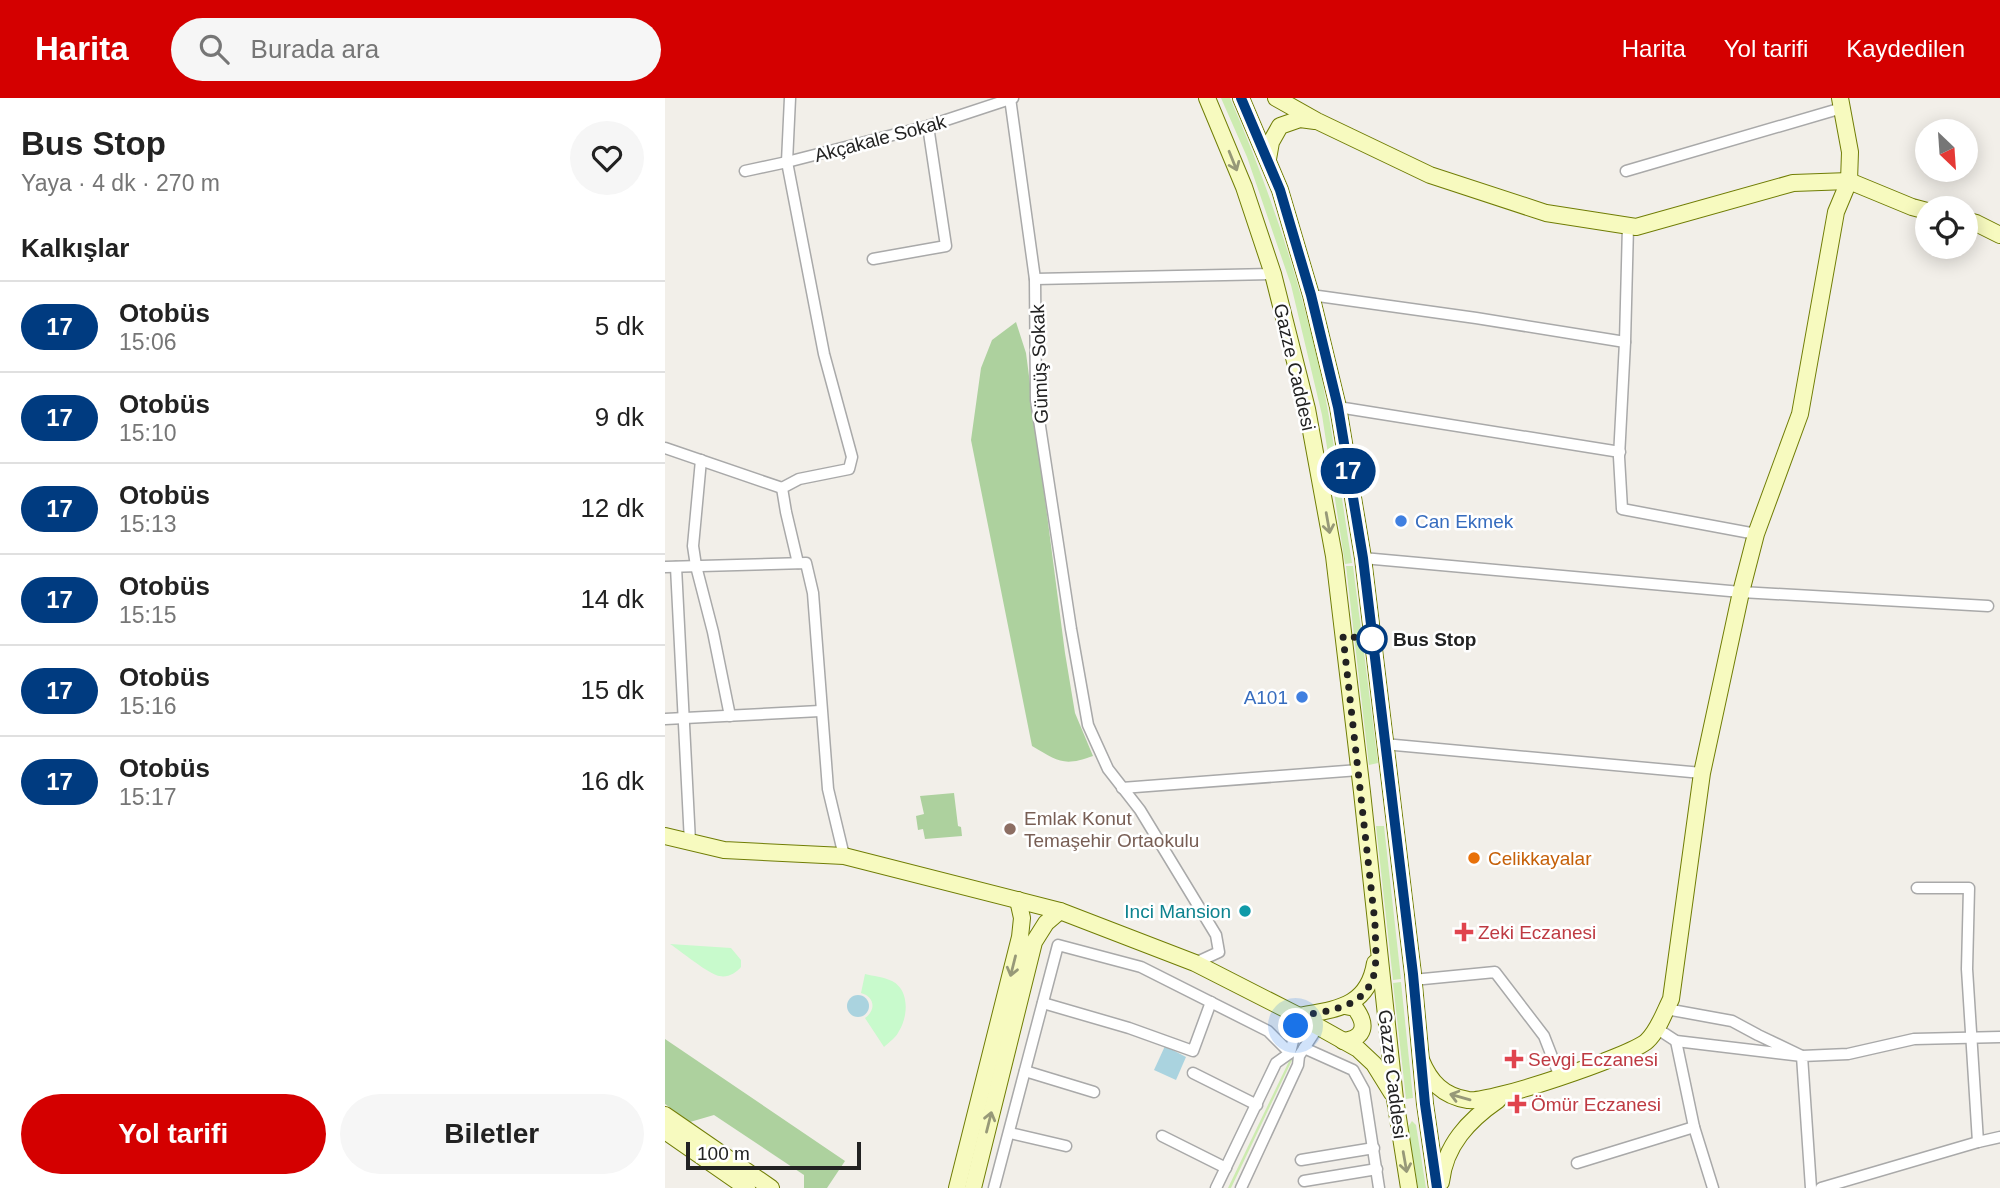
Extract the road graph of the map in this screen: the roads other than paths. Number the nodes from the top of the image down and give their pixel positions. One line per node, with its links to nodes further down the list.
1 (790, 98): 11 (street)
2 (1011, 98): 9 (street, Akçakale Sokak); 21 (street, Gümüş Sokak)
3 (1207, 98): 20 (main road, Gazze Caddesi, one-way to 20)
4 (1241, 98): 10 (main road, Gazze Caddesi)
5 (1276, 98): 8 (main road)
6 (1296, 98): 8 (main road)
7 (1841, 103): 13 (street); 14 (main road)
8 (1317, 121): 10 (main road); 17 (main road)
9 (928, 127): 11 (street, Akçakale Sokak); 19 (street)
10 (1268, 160): 22 (main road, Gazze Caddesi)
11 (787, 162): 12 (street, Akçakale Sokak); 28 (street)
12 (745, 171)
13 (1626, 171)
14 (1849, 181): 15 (main road); 17 (main road); 29 (main road)
15 (1915, 208)
16 (1978, 224): 18 (main road)
17 (1628, 226): 23 (street)
18 (2000, 235)
19 (873, 259)
20 (1273, 274): 21 (street); 41 (main road, Gazze Caddesi, one-way to 41)
21 (1035, 279): 43 (street, Gümüş Sokak)
22 (1311, 295): 23 (street); 24 (main road, Gazze Caddesi)
23 (1625, 342): 26 (street)
24 (1338, 407): 26 (street); 30 (main road, Gazze Caddesi)
25 (665, 448): 27 (street)
26 (1619, 452): 29 (street)
27 (701, 460): 28 (street); 32 (street)
28 (782, 488): 31 (street)
29 (1756, 534): 34 (main road)
30 (1363, 558): 34 (street); 40 (main road, Gazze Caddesi)
31 (798, 563): 32 (street); 36 (street)
32 (696, 566): 33 (street); 37 (street)
33 (671, 567): 38 (street)
34 (1741, 592): 35 (street); 42 (main road)
35 (1988, 606)
36 (820, 711): 37 (street); 46 (street)
37 (730, 716): 38 (street)
38 (684, 718): 39 (street); 45 (street)
39 (665, 719)
40 (1384, 744): 42 (street); 52 (main road, Gazze Caddesi)
41 (1359, 769): 43 (street); 50 (main road, Gazze Caddesi)
42 (1702, 773): 56 (main road)
43 (1122, 788): 51 (street, Gümüş Sokak)
44 (665, 836): 45 (main road)
45 (690, 842): 46 (main road)
46 (844, 856): 48 (main road)
47 (1917, 888): 61 (street)
48 (1018, 900): 49 (main road); 91 (main road, one-way to 91)
49 (1060, 911): 51 (main road); 92 (main road, one-way to 49)
50 (1375, 923): 55 (main road); 73 (main road, Gazze Caddesi)
51 (1195, 962): 57 (main road)
52 (1413, 980): 67 (main road, Gazze Caddesi); 70 (street)
53 (1211, 1002): 54 (street); 54 (street); 65 (street)
54 (1043, 1003): 68 (street)
55 (1345, 1006): 57 (main road); 62 (main road)
56 (1666, 1009): 59 (main road); 66 (street)
57 (1299, 1016): 58 (main road); 65 (street)
58 (1318, 1027): 62 (main road); 64 (street)
59 (1656, 1028): 63 (street); 70 (main road)
60 (2000, 1037): 61 (street)
61 (1972, 1038): 66 (street); 81 (street)
62 (1343, 1041): 73 (main road)
63 (1676, 1041): 66 (street); 76 (street)
64 (1304, 1048): 83 (street); 95 (street)
65 (1290, 1053): 74 (street)
66 (1802, 1056): 100 (street)
67 (1421, 1060): 72 (main road, one-way to 67); 98 (main road, Gazze Caddesi)
68 (1025, 1071): 71 (street); 78 (street)
69 (1193, 1073): 74 (street)
70 (1560, 1077): 72 (main road)
71 (1094, 1092)
72 (1516, 1092): 98 (main road)
73 (1395, 1099): 97 (main road, Gazze Caddesi, one-way to 97)
74 (1257, 1105): 86 (street)
75 (665, 1115): 90 (main road)
76 (1694, 1127): 85 (street); 99 (street)
77 (665, 1131): 89 (main road)
78 (1010, 1133): 82 (street); 93 (street)
79 (1162, 1136): 86 (street)
80 (2000, 1137): 81 (street)
81 (1978, 1142): 101 (street)
82 (1066, 1146)
83 (1374, 1148): 84 (street); 87 (street)
84 (1301, 1160)
85 (1577, 1163)
86 (1226, 1168): 94 (street)
87 (1377, 1169): 88 (street); 96 (street)
88 (1304, 1181)
89 (747, 1188)
90 (771, 1188)
91 (957, 1188)
92 (973, 1188)
93 (995, 1188)
94 (1216, 1188)
95 (1241, 1188)
96 (1379, 1188)
97 (1409, 1188)
98 (1439, 1188)
99 (1713, 1188)
100 (1811, 1188)
101 (1821, 1188)

